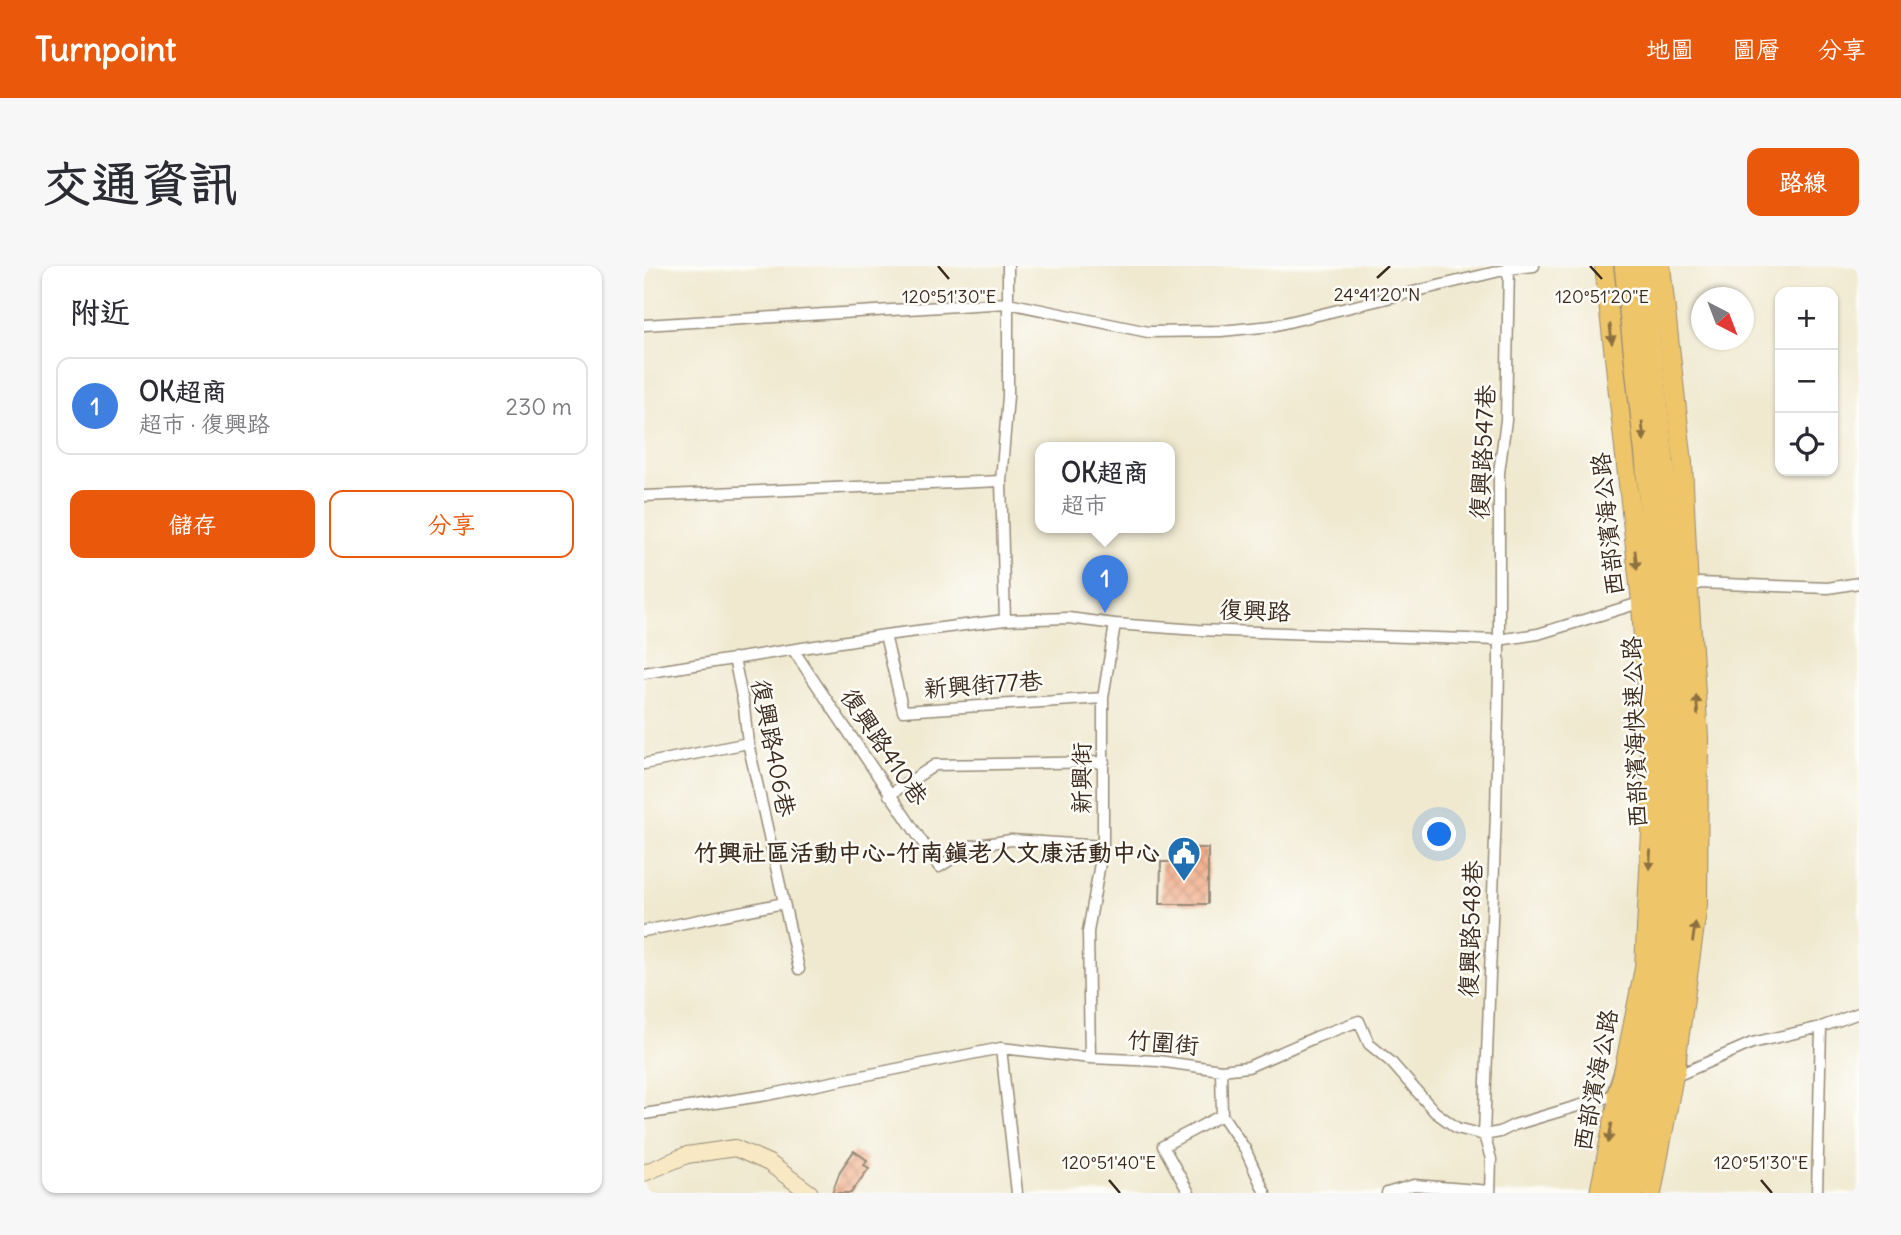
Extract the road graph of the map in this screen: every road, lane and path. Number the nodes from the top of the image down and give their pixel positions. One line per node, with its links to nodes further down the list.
1 (1007, 266): 8 (street)
2 (1534, 266): 7 (street)
3 (1604, 266): 13 (main road, 西部濱海公路, one-way to 13)
4 (1625, 266): 13 (highway, 西部濱海快速公路, one-way to 13)
5 (1642, 266): 13 (highway, 西部濱海快速公路)
6 (1661, 266): 13 (main road, 西部濱海公路)
7 (1508, 268): 8 (street); 17 (street, 復興路547巷)
8 (1008, 303): 9 (street); 10 (street)
9 (644, 325)
10 (1001, 481): 11 (street); 14 (street)
11 (644, 496)
12 (1859, 583): 13 (street, 復興路)
13 (1665, 596): 17 (street, 復興路); 29 (highway, 西部濱海快速公路); 36 (main road, 西部濱海公路, one-way to 13); 37 (main road, 西部濱海公路, one-way to 37)
14 (1005, 620): 15 (street, 復興路); 16 (street, 復興路)
15 (1115, 624): 17 (street, 復興路); 21 (street, 新興街)
16 (885, 635): 18 (street, 復興路); 21 (street, 新興街77巷)
17 (1499, 640): 40 (street, 復興路548巷)
18 (794, 651): 19 (street, 復興路); 25 (street, 復興路410巷)
19 (734, 658): 20 (street, 復興路); 22 (street, 復興路406巷)
20 (644, 673)
21 (1102, 698): 23 (street, 新興街)
22 (748, 743): 24 (street); 27 (street, 復興路406巷)
23 (1104, 762): 25 (street); 26 (street, 新興街)
24 (644, 764)
25 (890, 795): 26 (street, 復興路410巷)
26 (1103, 846): 34 (street, 新興街)
27 (784, 903): 28 (street); 30 (street, 復興路406巷)
28 (644, 931)
29 (1670, 955): 36 (highway); 37 (highway); 50 (highway, 西部濱海快速公路); 51 (highway, 西部濱海快速公路)
30 (799, 969)
31 (1859, 1013): 32 (street)
32 (1821, 1027): 36 (street); 53 (street)
33 (1002, 1048): 34 (street, 竹圍街); 38 (street, 竹圍街); 45 (street)
34 (1090, 1058): 35 (street, 竹圍街)
35 (1221, 1070): 39 (street); 40 (street, 竹圍街)
36 (1675, 1074): 52 (main road, 西部濱海公路)
37 (1618, 1094): 40 (street); 49 (main road, 西部濱海公路, one-way to 49)
38 (644, 1114)
39 (1222, 1115): 46 (street); 47 (street)
40 (1483, 1135): 43 (street, 復興路548巷)
41 (644, 1173): 44 (street)
42 (1413, 1189): 43 (street); 48 (street)
43 (1490, 1192)
44 (810, 1193)
45 (1017, 1193)
46 (1189, 1193)
47 (1265, 1193)
48 (1387, 1193)
49 (1599, 1193)
50 (1614, 1193)
51 (1633, 1193)
52 (1651, 1193)
53 (1817, 1193)

